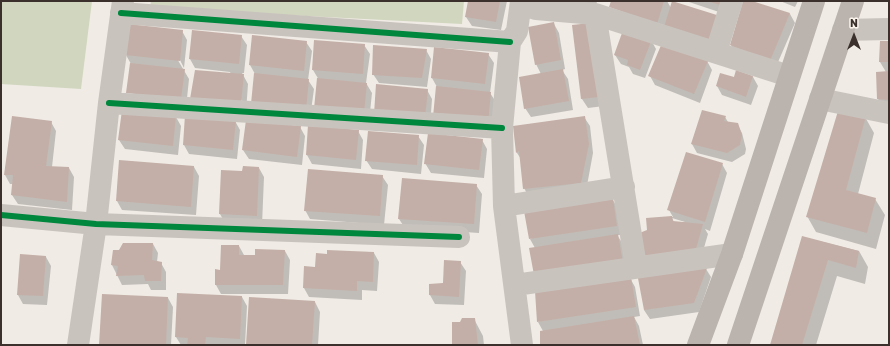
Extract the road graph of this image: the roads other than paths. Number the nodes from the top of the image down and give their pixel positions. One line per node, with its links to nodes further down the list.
1 (732, 1): 10 (street)
2 (814, 1): 11 (street)
3 (853, 1): 8 (street)
4 (521, 2): 6 (street); 9 (street)
5 (122, 7): 9 (street); 13 (street)
6 (595, 14): 10 (street); 16 (street)
7 (889, 29): 8 (street)
8 (843, 30): 12 (street)
9 (510, 42): 15 (street)
10 (716, 52): 11 (street)
11 (789, 76): 21 (street)
12 (820, 99): 14 (street); 27 (street)
13 (109, 102): 15 (street); 19 (street)
14 (889, 113)
15 (502, 128): 17 (street)
16 (624, 187): 17 (street); 22 (street)
17 (504, 206): 23 (street)
18 (1, 215): 19 (street)
19 (96, 224): 20 (street); 24 (street)
20 (460, 237)
21 (732, 254): 22 (street); 26 (street)
22 (636, 266): 23 (street)
23 (515, 285): 25 (street)
24 (78, 345)
25 (522, 345)
26 (698, 345)
27 (738, 345)

